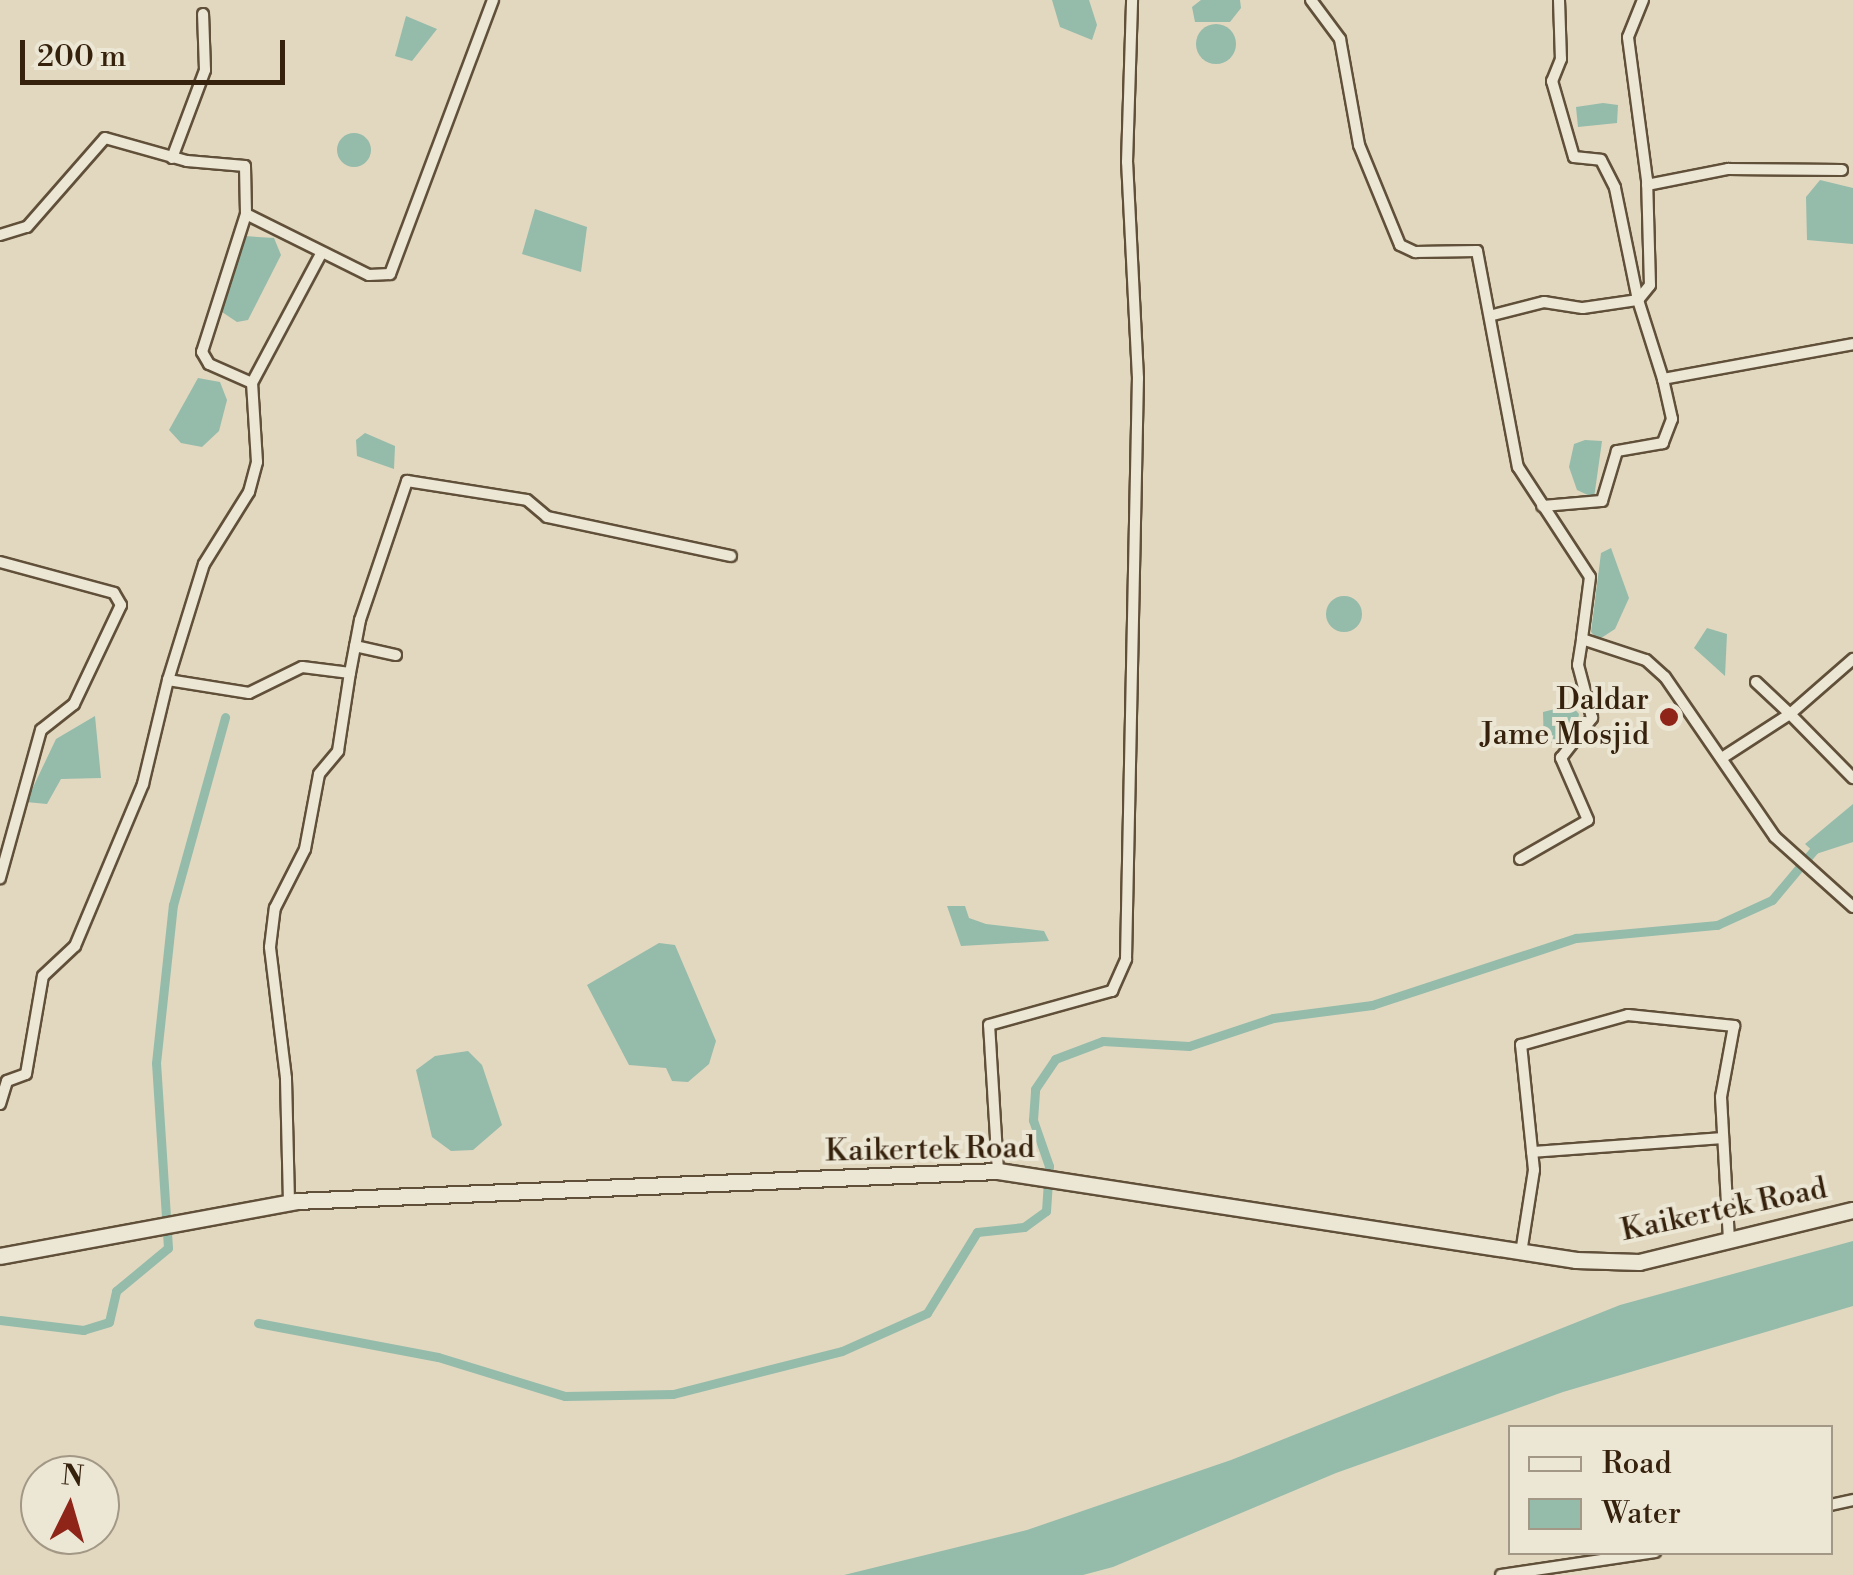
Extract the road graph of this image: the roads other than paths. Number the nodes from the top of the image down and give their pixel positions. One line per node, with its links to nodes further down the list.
1 (493, 0): 12 (street)
2 (1132, 0): 37 (street)
3 (1312, 0): 14 (street)
4 (1559, 0): 13 (street)
5 (1643, 0): 9 (street)
6 (203, 14): 7 (street)
7 (172, 158): 10 (street); 11 (street)
8 (1842, 170): 9 (street)
9 (1647, 184): 13 (street)
10 (246, 214): 12 (street); 17 (street)
11 (0, 236)
12 (321, 254): 17 (street)
13 (1638, 300): 14 (street); 16 (street)
14 (1493, 315): 18 (street)
15 (1853, 344): 16 (street)
16 (1663, 378): 18 (street)
17 (252, 382): 26 (street)
18 (1542, 506): 21 (street)
19 (731, 556): 22 (street)
20 (0, 562): 32 (street)
21 (1582, 639): 29 (street); 31 (street)
22 (355, 646): 23 (street); 25 (street)
23 (396, 655)
24 (1853, 659): 28 (street)
25 (350, 674): 26 (street); 38 (street)
26 (168, 680): 34 (street)
27 (1756, 682): 28 (street)
28 (1790, 714): 29 (street); 30 (street)
29 (1725, 756): 33 (street)
30 (1853, 778)
31 (1520, 859)
32 (0, 878)
33 (1853, 907)
34 (0, 1104)
35 (1721, 1138): 36 (street); 36 (street); 40 (street)
36 (1532, 1152): 41 (street)
37 (1006, 1171): 38 (main road, Kaikertek Road); 41 (main road, Kaikertek Road)
38 (289, 1202): 42 (main road, Kaikertek Road)
39 (1853, 1210): 40 (main road, Kaikertek Road)
40 (1729, 1241): 41 (main road, Kaikertek Road)
41 (1521, 1254)
42 (0, 1256)
43 (1635, 1555): 44 (street)
44 (1500, 1575)

